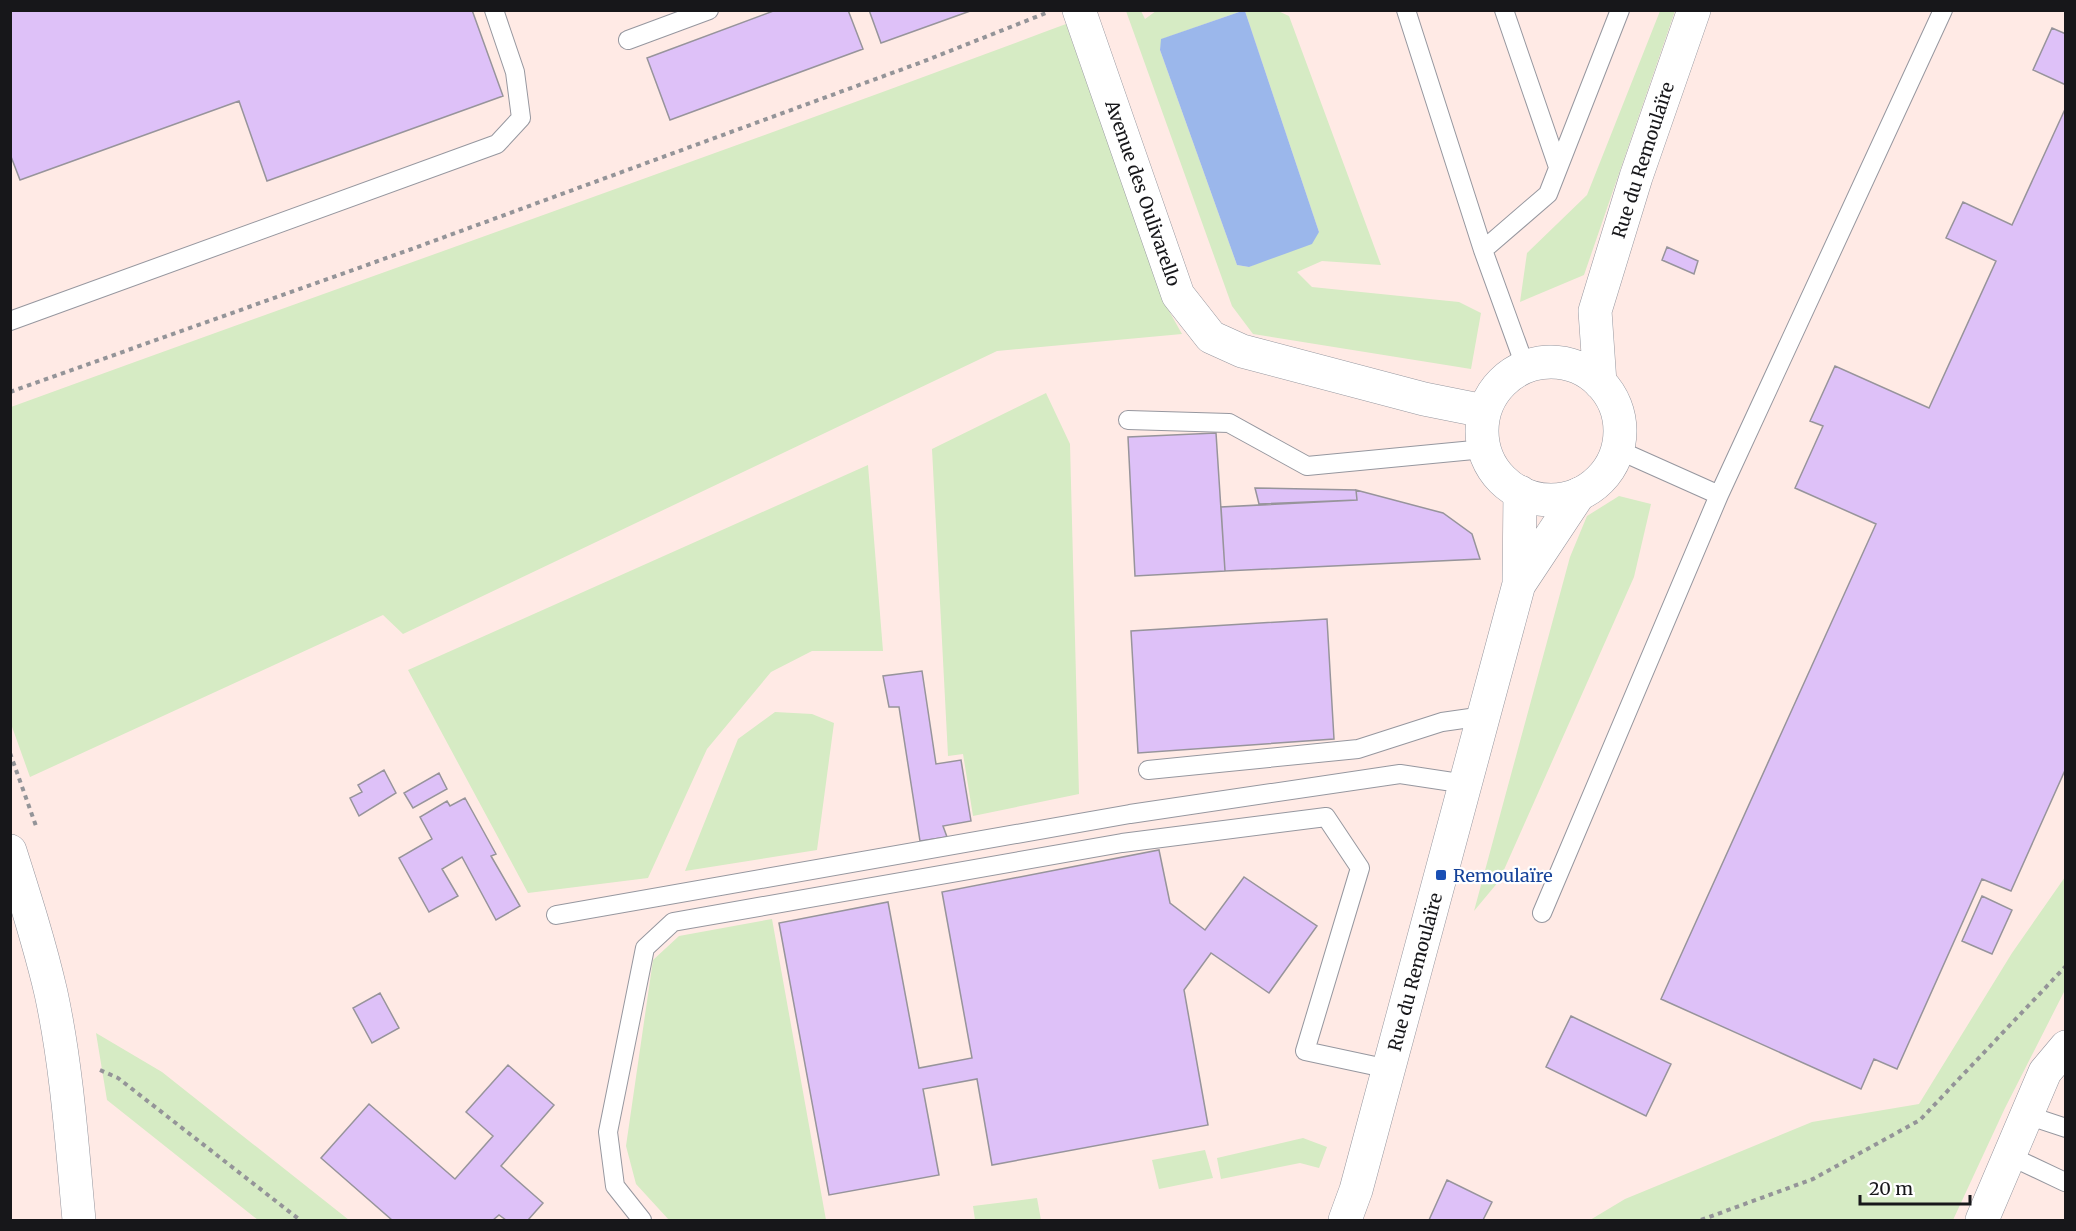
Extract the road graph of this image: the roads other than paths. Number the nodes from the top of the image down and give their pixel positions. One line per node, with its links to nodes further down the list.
1 (494, 10): 13 (lane)
2 (709, 10): 9 (lane)
3 (1079, 10): 16 (street, Avenue des Oulivarello)
4 (1504, 10): 10 (lane)
5 (1620, 10): 10 (lane)
6 (1694, 10): 12 (street, Rue du Remoulaïre)
7 (1943, 10): 22 (lane)
8 (1405, 11): 11 (lane)
9 (628, 40)
10 (1558, 167): 11 (lane)
11 (1483, 250): 14 (lane)
12 (1595, 311): 14 (street, Rue du Remoulaïre); 15 (street, Rue du Remoulaïre)
13 (10, 321)
14 (1540, 364): 15 (street, Rue du Remoulaïre); 16 (street, Rue du Remoulaïre)
15 (1600, 383): 19 (street, Rue du Remoulaïre)
16 (1484, 411): 18 (street, Rue du Remoulaïre)
17 (1128, 420): 18 (lane)
18 (1484, 449): 20 (street, Rue du Remoulaïre)
19 (1616, 449): 21 (street, Rue du Remoulaïre); 22 (lane)
20 (1520, 492): 21 (street, Rue du Remoulaïre); 23 (street, Rue du Remoulaïre)
21 (1579, 494): 23 (street, Rue du Remoulaïre)
22 (1719, 495): 28 (lane)
23 (1519, 584): 24 (street, Rue du Remoulaïre)
24 (1484, 716): 25 (lane); 26 (street, Rue du Remoulaïre)
25 (1148, 770)
26 (1466, 784): 29 (lane); 31 (street, Rue du Remoulaïre)
27 (10, 851): 36 (street)
28 (1542, 913)
29 (556, 915)
30 (2066, 1047): 32 (street)
31 (1389, 1069): 37 (lane); 38 (street, Rue du Remoulaïre)
32 (2027, 1115): 33 (lane); 34 (street)
33 (2066, 1128)
34 (2010, 1156): 35 (lane); 39 (street)
35 (2065, 1182)
36 (79, 1221)
37 (642, 1221)
38 (1345, 1221)
39 (1982, 1221)

